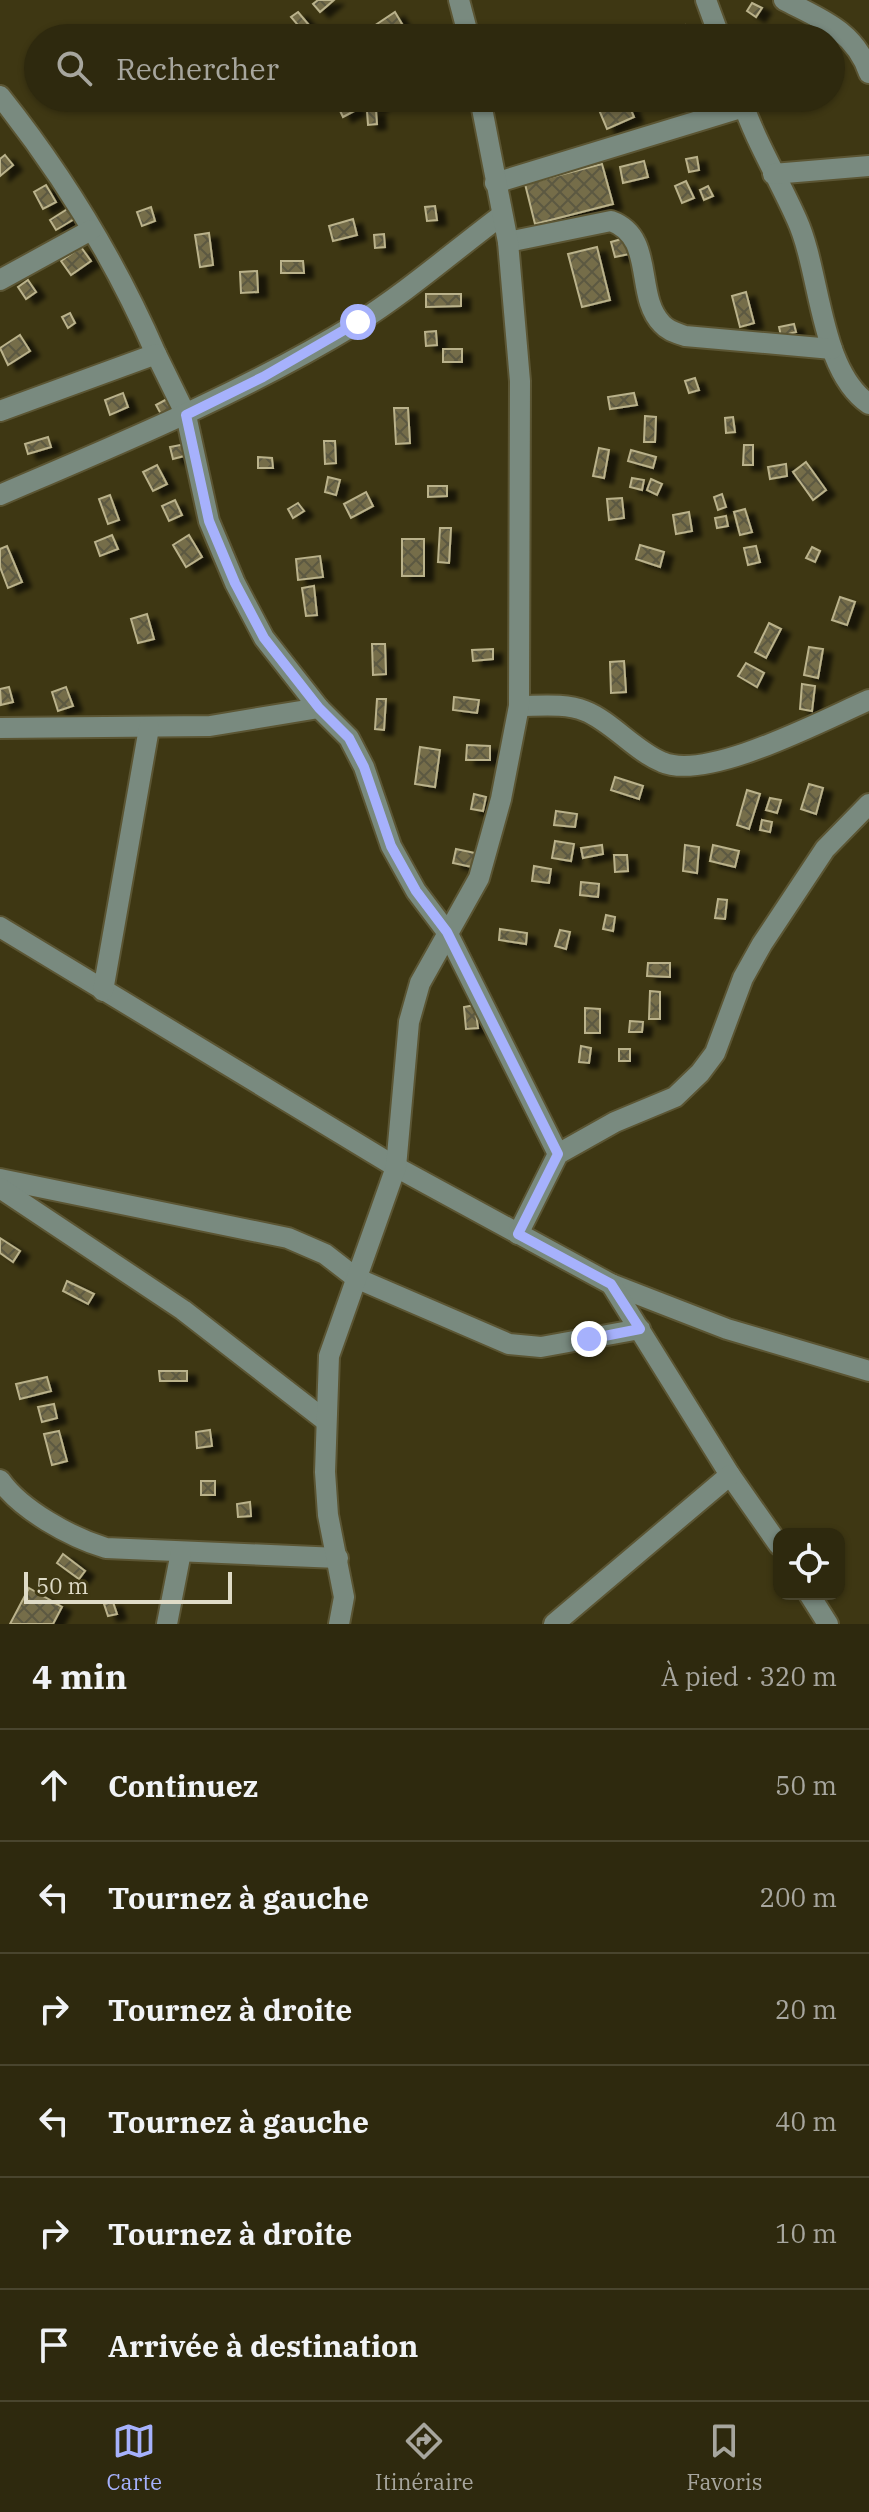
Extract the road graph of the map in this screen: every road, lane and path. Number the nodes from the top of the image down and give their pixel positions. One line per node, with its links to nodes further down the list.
1 (459, 0): 4 (street)
2 (706, 0): 5 (street)
3 (784, 0): 6 (street)
4 (465, 24)
5 (715, 24)
6 (828, 24)
7 (845, 33): 8 (street)
8 (869, 73)
9 (0, 96): 17 (street)
10 (482, 112): 15 (street)
11 (714, 112): 15 (street)
12 (746, 112): 14 (street)
13 (869, 166): 14 (street)
14 (773, 174): 20 (street)
15 (495, 183): 16 (street)
16 (502, 215): 18 (street); 24 (street)
17 (91, 230): 19 (street); 21 (street)
18 (508, 242): 20 (street); 27 (street)
19 (0, 280)
20 (832, 349): 22 (street)
21 (156, 354): 23 (street); 24 (street)
22 (869, 404)
23 (0, 411)
24 (186, 415): 25 (street); 28 (street)
25 (0, 495)
26 (869, 700): 27 (street)
27 (519, 706): 33 (street)
28 (319, 708): 30 (street); 33 (street)
29 (0, 728): 30 (street)
30 (149, 728): 34 (street)
31 (869, 804): 35 (street)
32 (0, 927): 34 (street)
33 (447, 932): 35 (street); 36 (street)
34 (103, 991): 36 (street)
35 (558, 1154): 39 (street)
36 (396, 1167): 39 (street); 40 (street)
37 (0, 1179): 40 (street)
38 (0, 1188): 44 (street)
39 (518, 1234): 41 (street)
40 (356, 1278): 42 (street); 44 (street)
41 (611, 1284): 42 (street); 43 (street)
42 (640, 1329): 45 (street)
43 (869, 1371)
44 (326, 1421): 49 (street)
45 (730, 1475): 47 (street); 53 (street)
46 (0, 1480): 48 (street)
47 (773, 1536)
48 (181, 1552): 49 (street); 51 (street)
49 (338, 1558): 52 (street)
50 (813, 1600): 54 (street)
51 (167, 1624)
52 (339, 1624)
53 (554, 1624)
54 (828, 1624)

